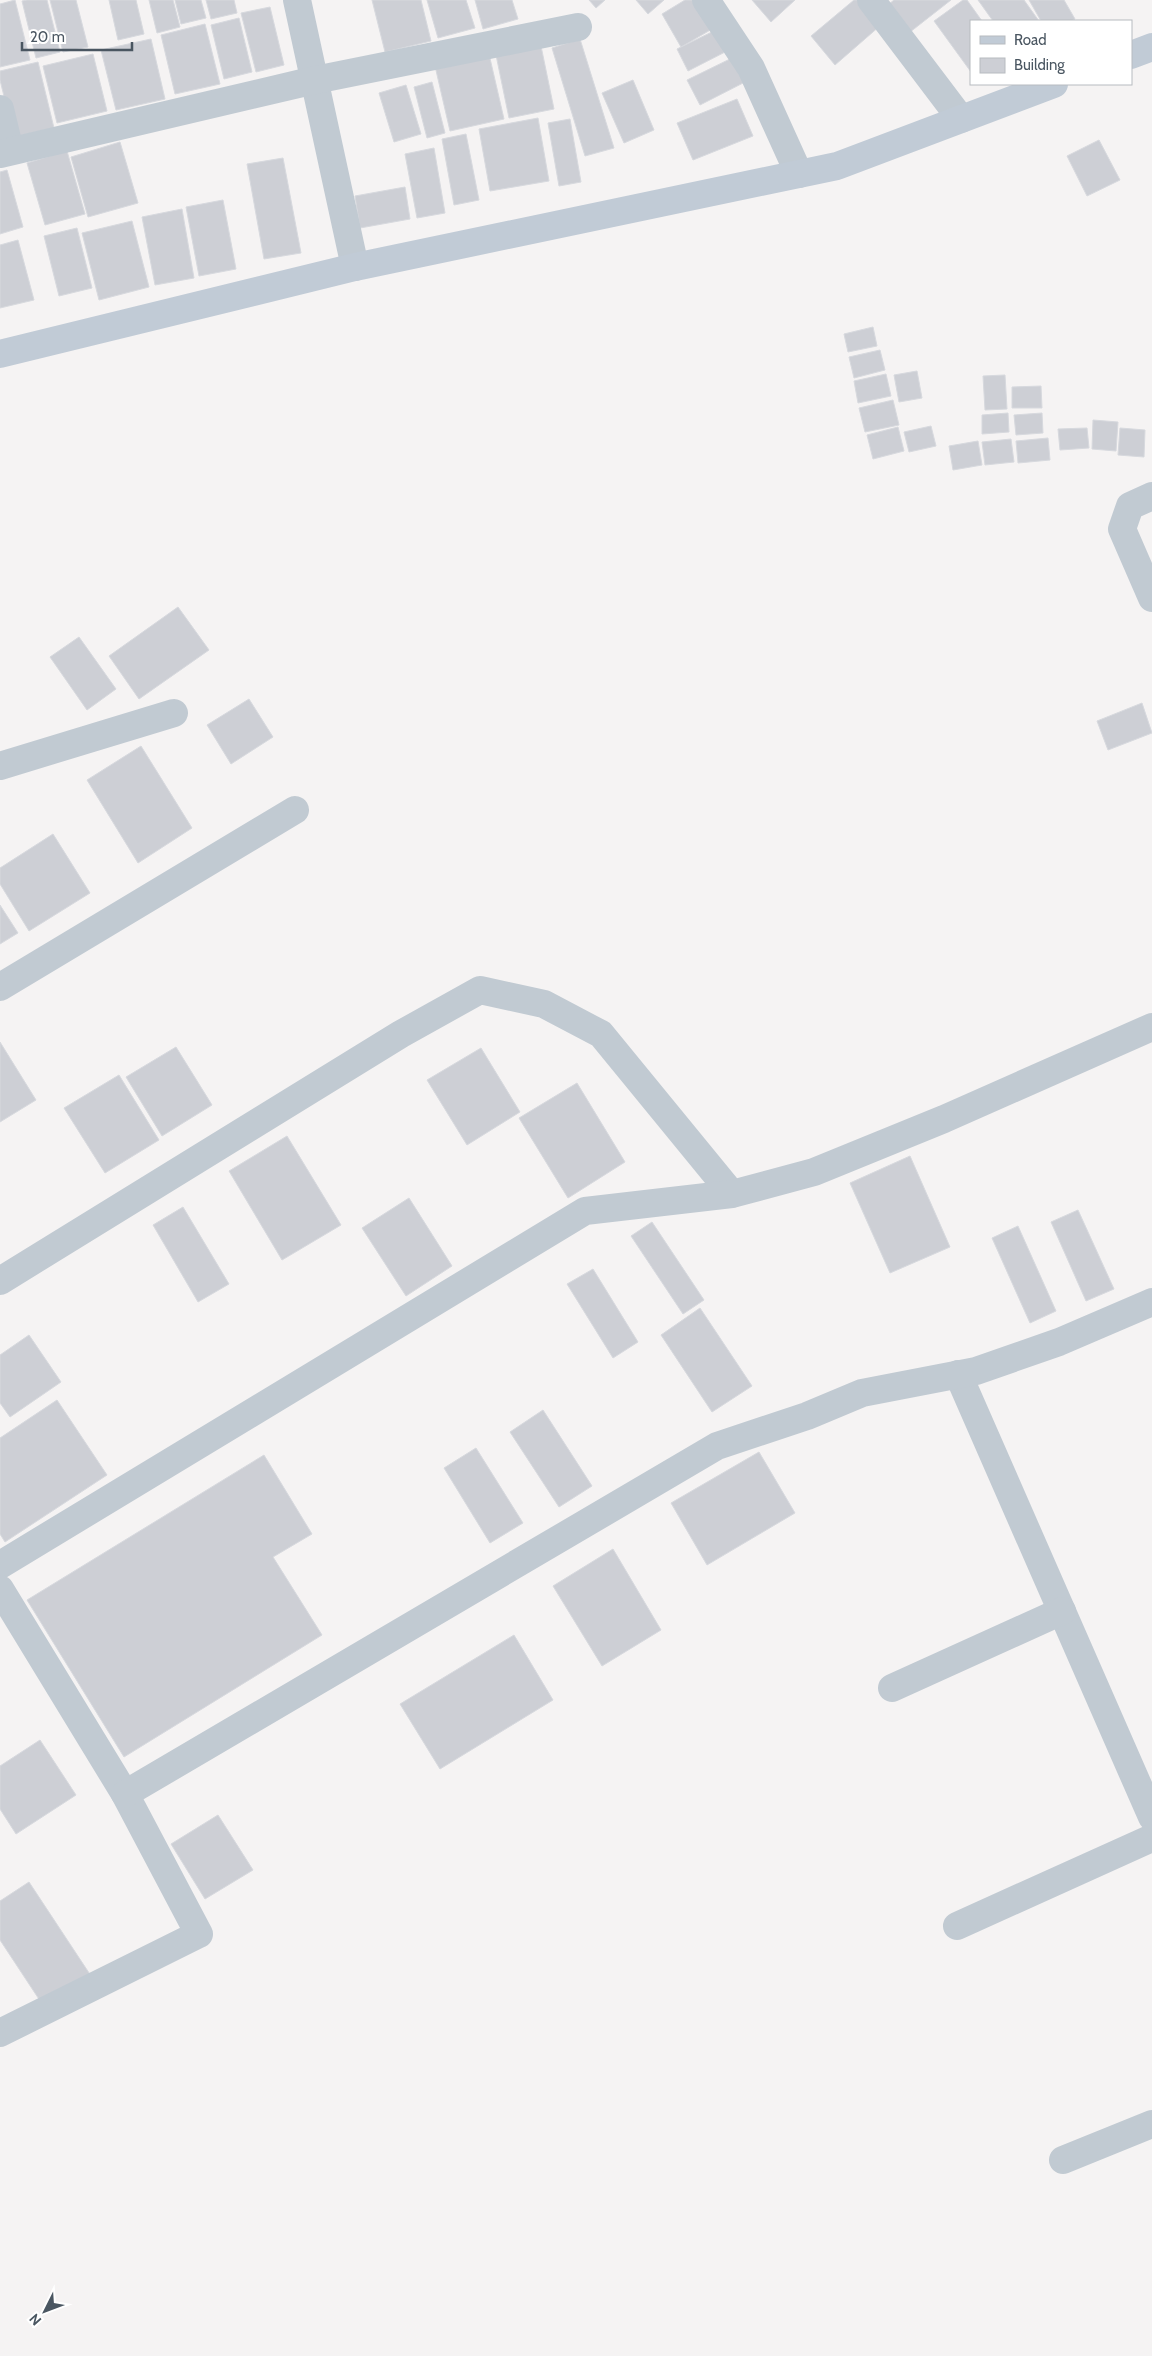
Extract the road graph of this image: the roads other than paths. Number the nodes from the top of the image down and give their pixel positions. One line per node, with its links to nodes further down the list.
1 (297, 0): 7 (street)
2 (706, 0): 12 (street)
3 (872, 0): 10 (street)
4 (578, 27): 7 (street)
5 (1152, 47): 6 (main road)
6 (1132, 55)
7 (315, 80): 11 (street); 13 (street)
8 (1051, 85): 10 (main road)
9 (0, 109): 11 (street)
10 (960, 119): 12 (main road)
11 (5, 152)
12 (799, 174): 13 (main road)
13 (355, 267): 14 (main road)
14 (0, 354)
15 (1152, 496): 16 (street)
16 (1152, 598)
17 (174, 713): 18 (street)
18 (0, 766)
19 (295, 810): 20 (street)
20 (0, 987)
21 (1152, 1027): 22 (street)
22 (732, 1194): 23 (street); 26 (street)
23 (0, 1281)
24 (1152, 1302): 25 (street)
25 (958, 1374): 28 (street); 30 (street)
26 (0, 1566)
27 (0, 1589): 30 (street)
28 (1062, 1611): 29 (street); 31 (street)
29 (892, 1688)
30 (125, 1794): 34 (street)
31 (1152, 1817)
32 (1152, 1838): 33 (street)
33 (957, 1926)
34 (0, 2033)
35 (1152, 2124): 36 (street)
36 (1063, 2160)

